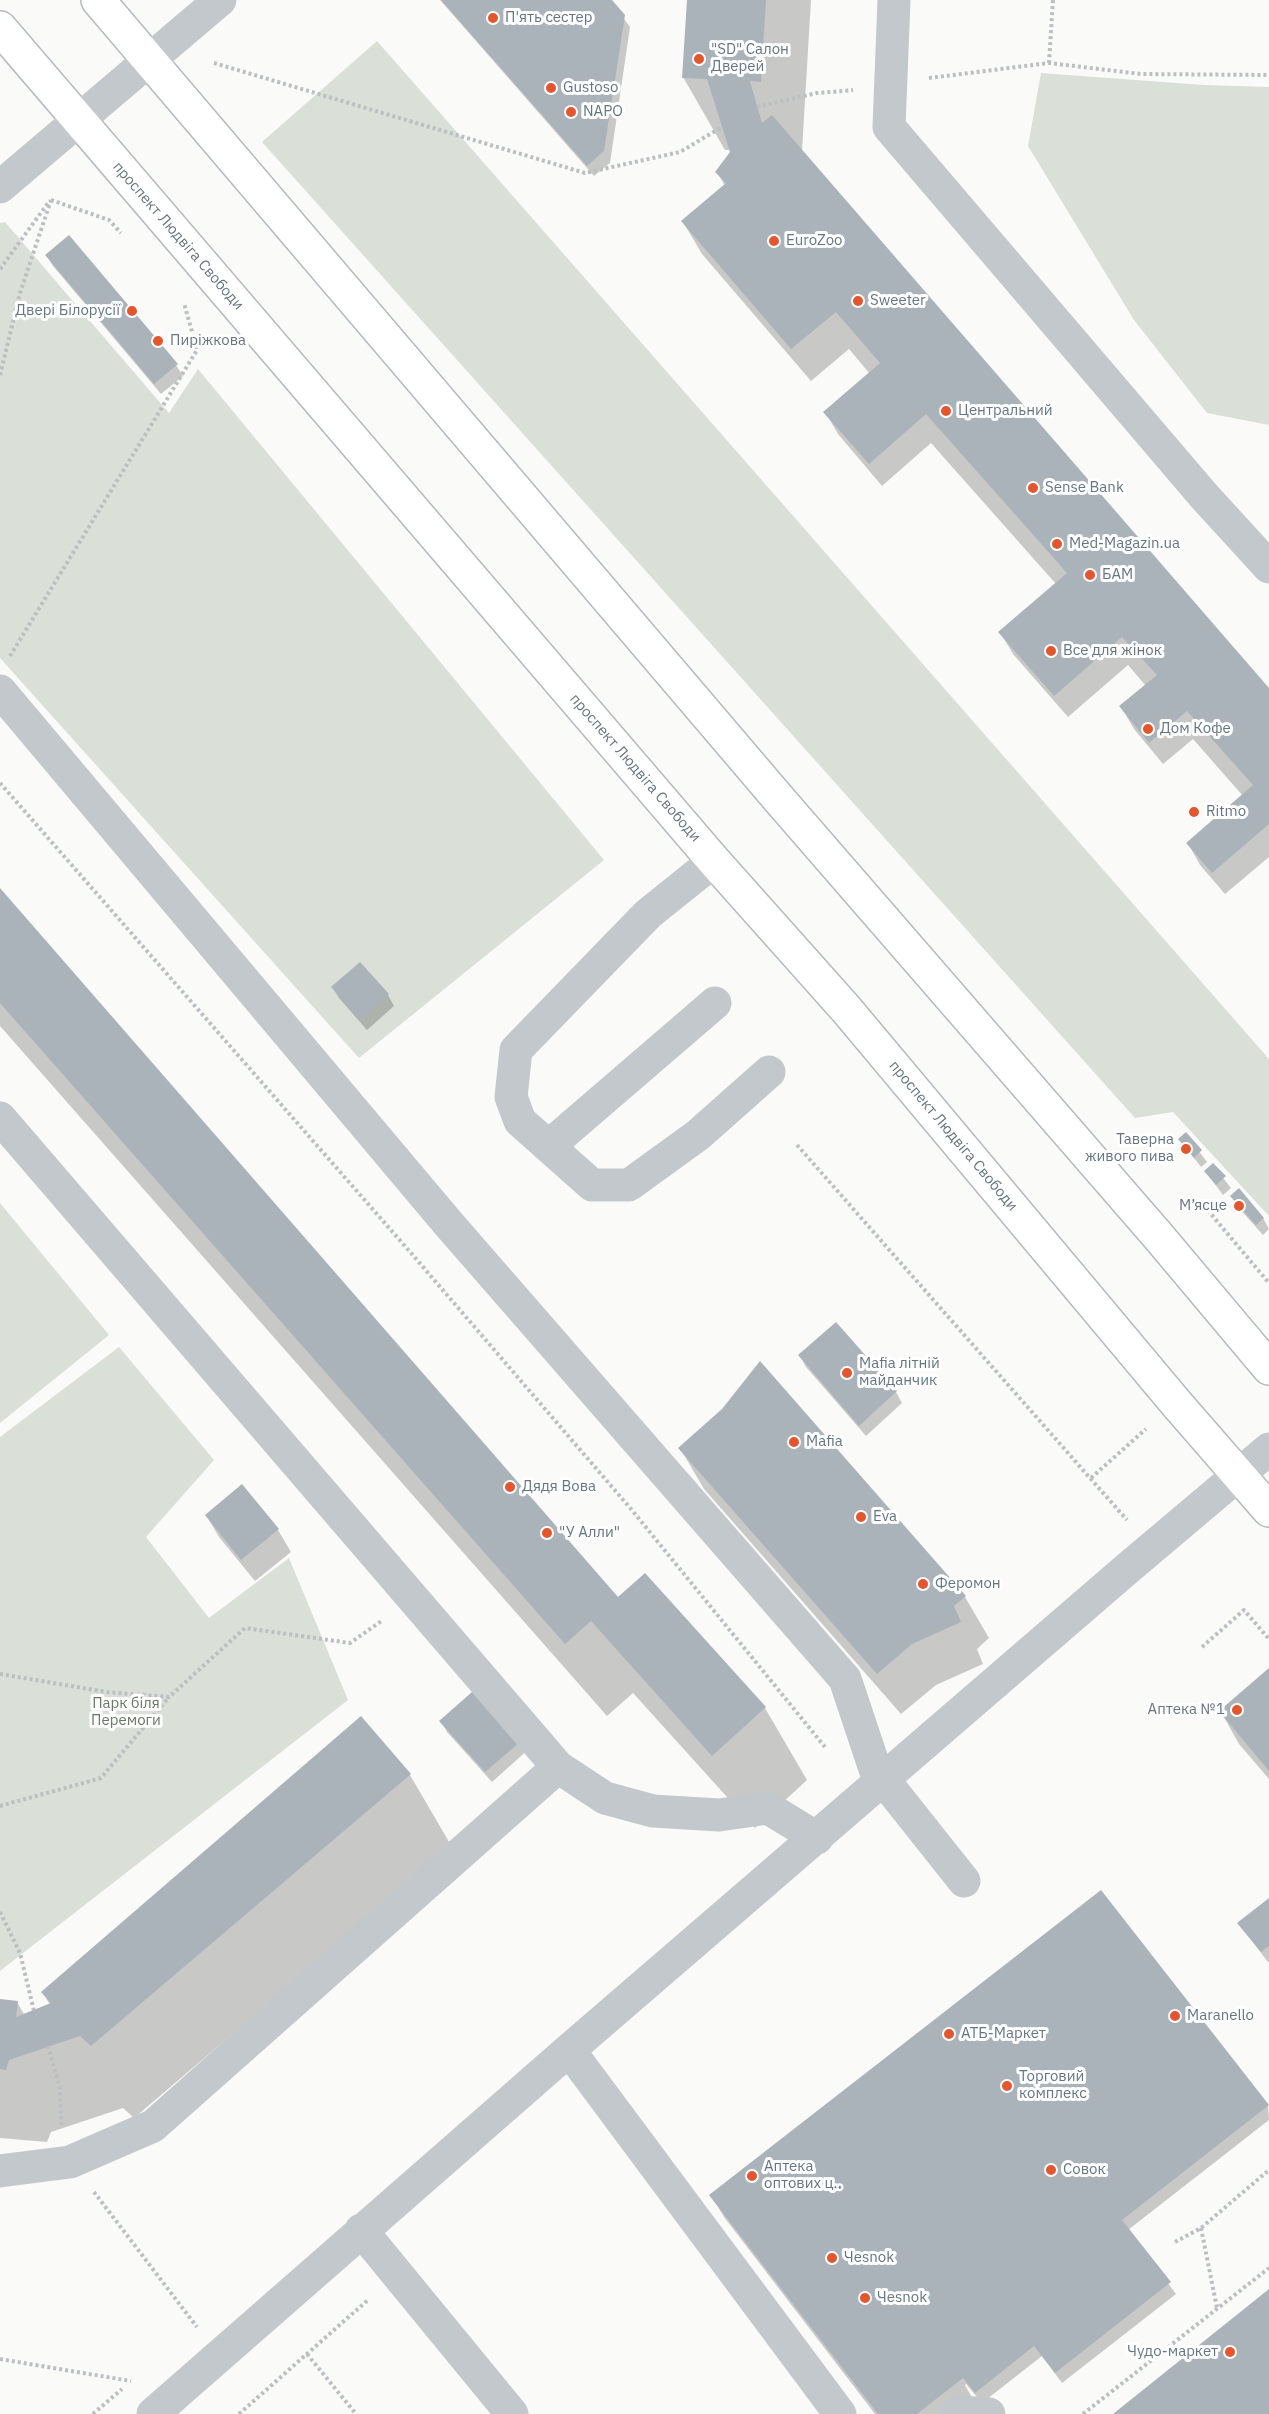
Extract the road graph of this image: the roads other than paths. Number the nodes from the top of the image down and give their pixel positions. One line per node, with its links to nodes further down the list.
1 (98, 0): 5 (main road)
2 (219, 0): 5 (street)
3 (894, 0): 8 (street)
4 (0, 28): 6 (main road, проспект Людвіга Свободи)
5 (150, 60): 6 (street); 15 (main road)
6 (79, 120): 7 (street); 10 (main road, проспект Людвіга Свободи)
7 (0, 187)
8 (1269, 567)
9 (3, 677): 20 (street)
10 (714, 861): 14 (street); 17 (main road, проспект Людвіга Свободи)
11 (716, 1003): 14 (street)
12 (769, 1072): 14 (street)
13 (0, 1118): 19 (street)
14 (550, 1145)
15 (1269, 1368)
16 (1269, 1449): 17 (street)
17 (1239, 1474): 18 (main road, проспект Людвіга Свободи); 20 (street)
18 (1269, 1509)
19 (558, 1767): 21 (street); 24 (street)
20 (884, 1780): 21 (street); 22 (street)
21 (817, 1838): 23 (street)
22 (964, 1881)
23 (569, 2050): 25 (street); 28 (street)
24 (0, 2171)
25 (361, 2230): 26 (street); 27 (street)
26 (153, 2414)
27 (512, 2414)
28 (840, 2414)
29 (955, 2414): 30 (street)
30 (988, 2414)

